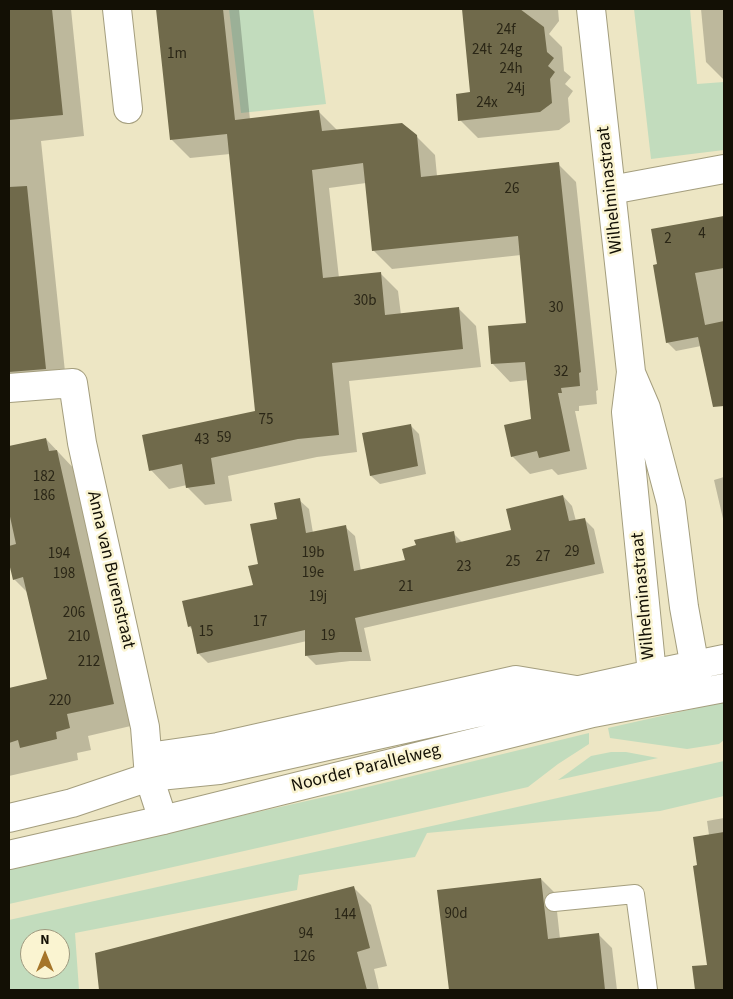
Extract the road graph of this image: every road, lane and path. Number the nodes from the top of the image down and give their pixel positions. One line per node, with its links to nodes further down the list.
1 (117, 9): 3 (main road)
2 (591, 9): 5 (main road, Wilhelminastraat)
3 (128, 109)
4 (724, 169): 5 (main road)
5 (611, 190): 6 (main road, Wilhelminastraat)
6 (631, 372): 9 (main road, Wilhelminastraat); 10 (main road, Wilhelminastraat)
7 (9, 388): 13 (main road, Anna van Burenstraat)
8 (724, 659): 9 (main road, Noorder Parallelweg)
9 (695, 666): 10 (main road, Noorder Parallelweg); 11 (main road, Wilhelminastraat)
10 (652, 674): 12 (main road, Wilhelminastraat); 13 (main road, Noorder Parallelweg)
11 (712, 690): 12 (main road, Noorder Parallelweg)
12 (657, 701): 15 (main road, Noorder Parallelweg)
13 (149, 767): 14 (main road, Noorder Parallelweg); 15 (main road, Anna van Burenstraat)
14 (9, 818)
15 (163, 820): 16 (main road, Noorder Parallelweg)
16 (9, 855)
17 (554, 902): 18 (lane)
18 (648, 990)

